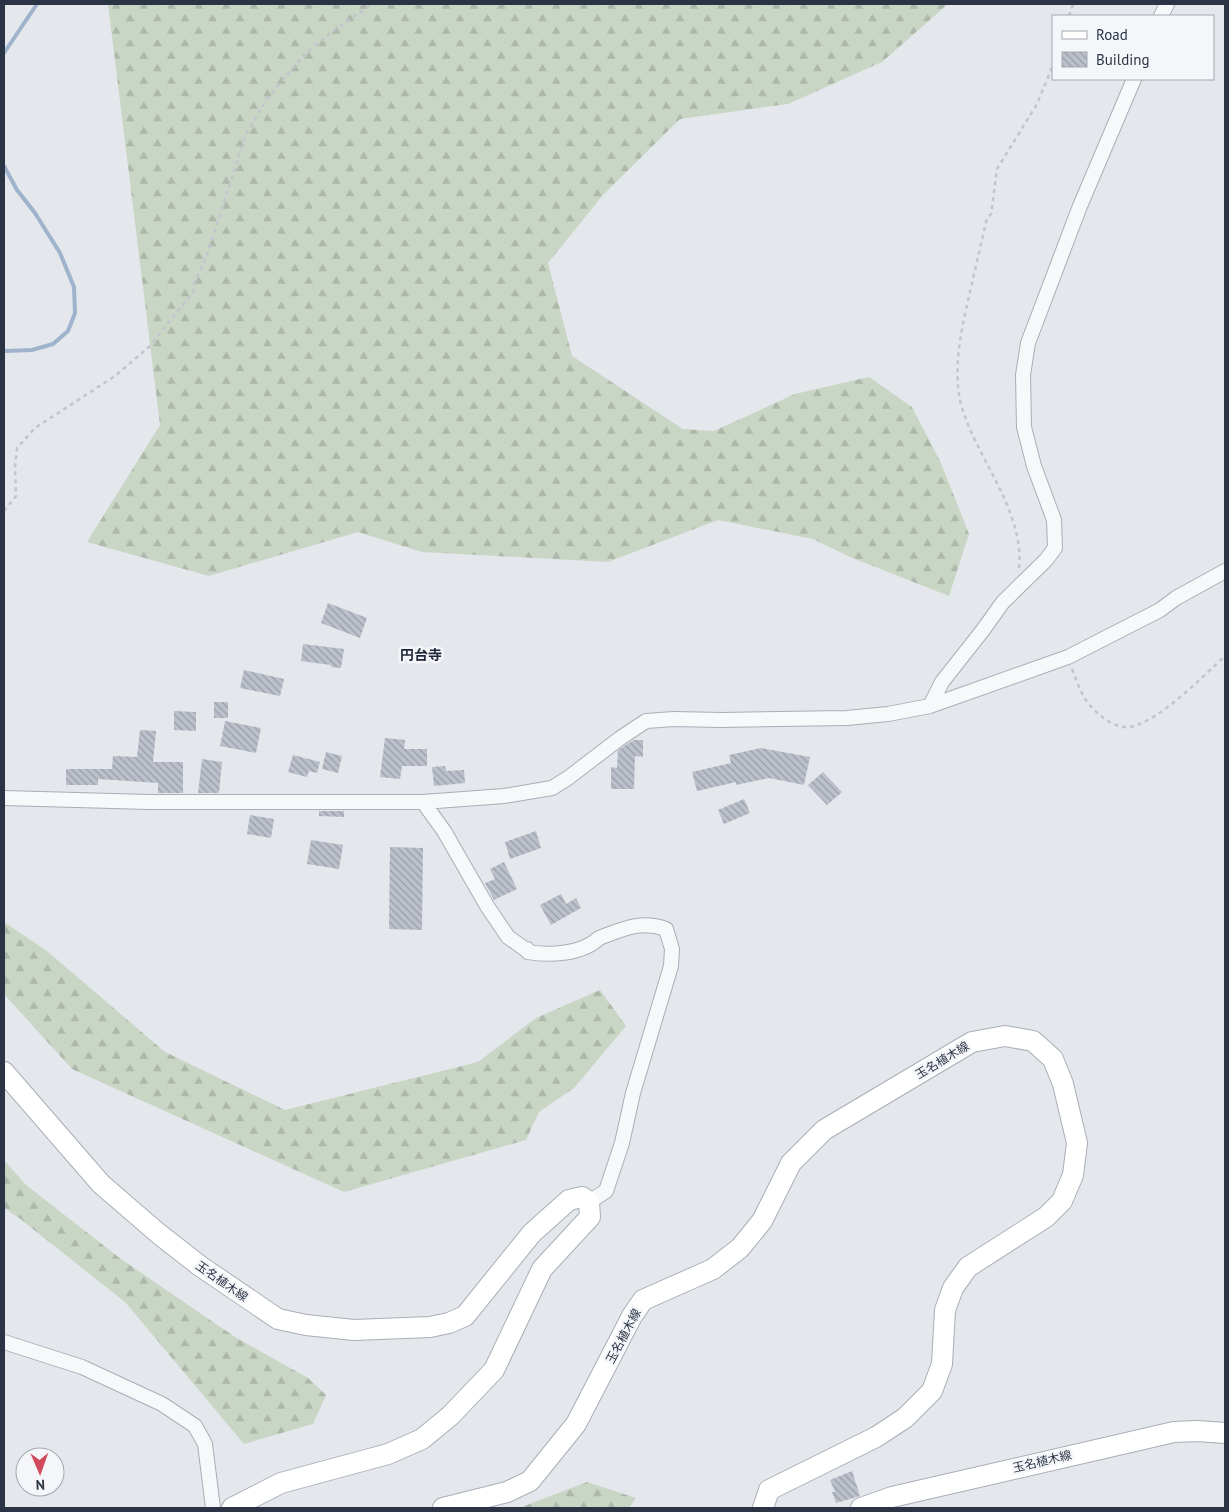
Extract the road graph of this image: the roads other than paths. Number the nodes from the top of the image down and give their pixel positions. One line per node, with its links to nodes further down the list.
1 (1134, 80): 3 (street)
2 (1225, 571): 3 (street)
3 (930, 706): 5 (street)
4 (4, 798): 5 (street)
5 (423, 802): 7 (street)
6 (4, 1072): 7 (main road, 玉名植木線)
7 (589, 1202): 11 (main road)
8 (4, 1342): 10 (street)
9 (1225, 1433): 14 (main road, 玉名植木線)
10 (213, 1508)
11 (232, 1508)
12 (443, 1508): 13 (main road, 玉名植木線)
13 (764, 1508)
14 (861, 1508)

